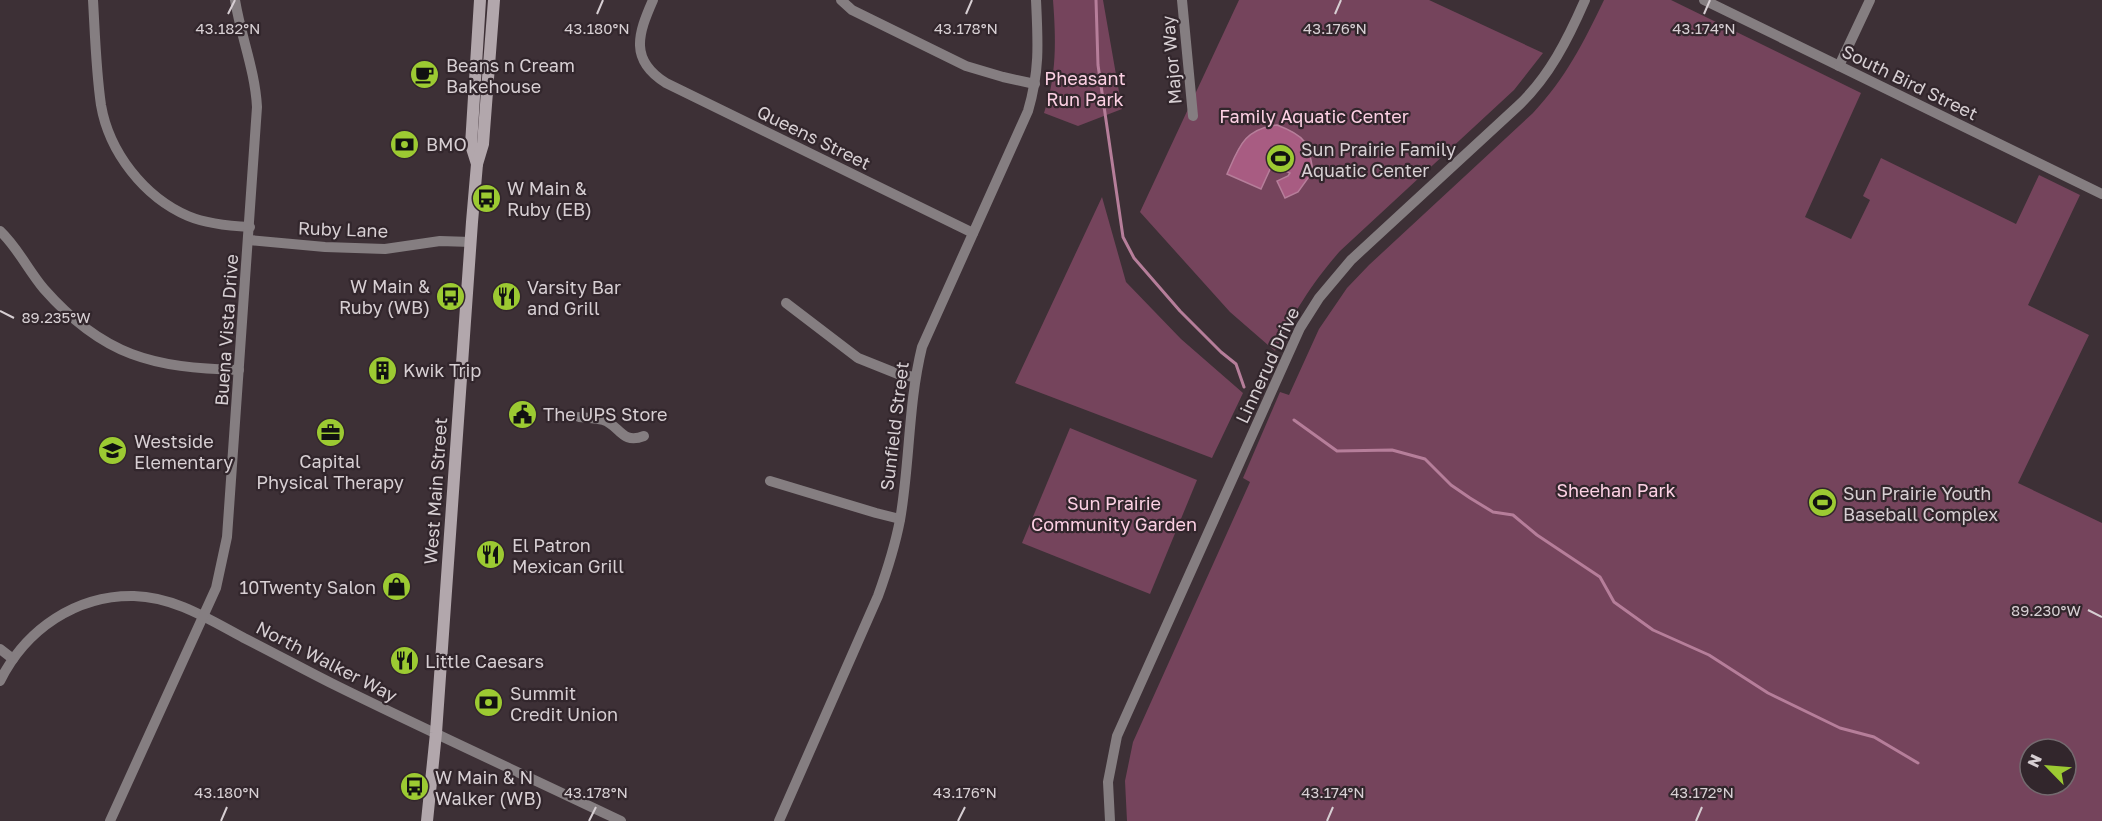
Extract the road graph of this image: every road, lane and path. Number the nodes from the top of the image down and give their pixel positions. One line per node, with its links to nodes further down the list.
1 (93, 0): 17 (street)
2 (234, 0): 17 (street, Buena Vista Drive)
3 (480, 0): 15 (main road, West Main Street)
4 (494, 0): 15 (main road, West Main Street)
5 (652, 0): 19 (street, Queens Street)
6 (841, 0): 13 (street)
7 (1036, 0): 13 (street, Sunfield Street)
8 (1182, 0): 14 (street, Major Way)
9 (1586, 0): 38 (street, Linnerud Drive)
10 (1704, 0): 12 (street, South Bird Street)
11 (1870, 0): 12 (street)
12 (1839, 66): 16 (street, South Bird Street)
13 (1035, 84): 19 (street, Sunfield Street)
14 (1193, 116)
15 (477, 164): 21 (main road, West Main Street)
16 (2102, 194)
17 (250, 227): 20 (street, Buena Vista Drive)
18 (0, 231): 23 (street)
19 (973, 232): 24 (street, Sunfield Street)
20 (249, 240): 21 (street, Ruby Lane); 23 (street, Buena Vista Drive)
21 (471, 242): 33 (main road, West Main Street)
22 (786, 303): 24 (street)
23 (239, 370): 29 (street, Buena Vista Drive)
24 (914, 377): 28 (street, Sunfield Street)
25 (579, 417): 26 (street)
26 (644, 436)
27 (770, 481): 28 (street)
28 (900, 519): 37 (street, Sunfield Street)
29 (204, 616): 31 (street, North Walker Way); 33 (street, North Walker Way); 34 (street, Buena Vista Drive)
30 (0, 649): 31 (street)
31 (13, 659): 32 (street, North Walker Way)
32 (0, 681)
33 (436, 734): 35 (main road, West Main Street); 36 (street, North Walker Way)
34 (110, 821)
35 (427, 821)
36 (621, 821)
37 (779, 821)
38 (1110, 821)

